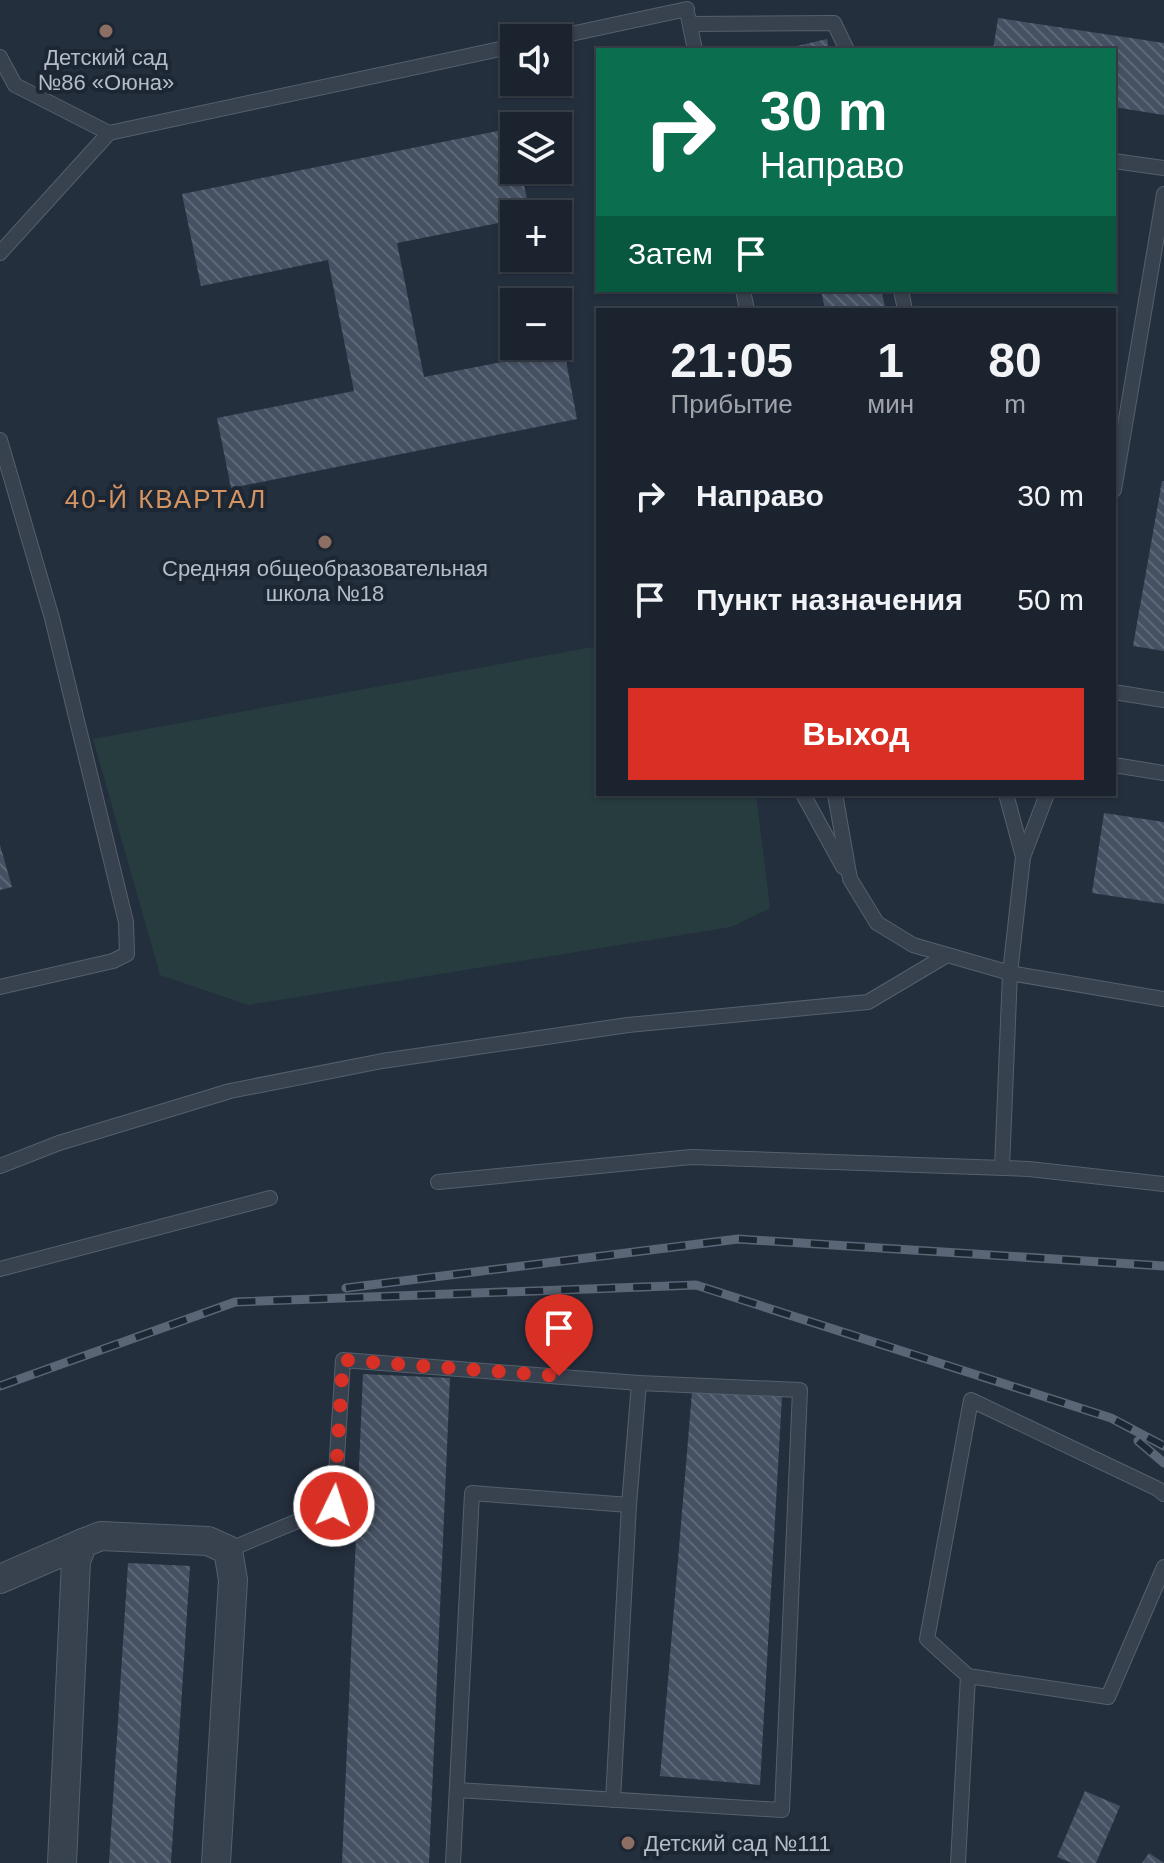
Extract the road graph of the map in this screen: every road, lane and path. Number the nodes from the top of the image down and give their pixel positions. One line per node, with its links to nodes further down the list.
1 (688, 11): 2 (lane); 3 (lane); 4 (lane)
2 (572, 34)
3 (695, 48)
4 (846, 48)
5 (500, 49): 7 (lane)
6 (0, 57): 7 (lane)
7 (109, 133): 11 (lane)
8 (1116, 161): 9 (lane)
9 (1164, 168)
10 (1164, 194): 13 (lane)
11 (0, 253)
12 (0, 440): 26 (lane)
13 (1116, 478)
14 (1116, 692): 15 (lane)
15 (1164, 700)
16 (1116, 765): 17 (lane)
17 (1164, 773)
18 (804, 796): 23 (lane)
19 (835, 796): 23 (lane)
20 (1007, 796): 22 (lane)
21 (1046, 796): 22 (lane)
22 (1023, 857): 25 (lane)
23 (850, 879): 24 (lane)
24 (947, 955): 25 (lane); 28 (lane)
25 (1010, 973): 27 (lane); 29 (lane)
26 (0, 987)
27 (1164, 999)
28 (0, 1166)
29 (1002, 1168): 30 (lane); 31 (lane)
30 (438, 1182)
31 (1164, 1184)
32 (270, 1198): 33 (lane)
33 (0, 1269)
34 (639, 1383): 36 (lane); 38 (lane); 43 (lane)
35 (1164, 1494): 41 (lane)
36 (629, 1505): 42 (lane); 43 (lane)
37 (83, 1543): 38 (street); 40 (street); 44 (street)
38 (228, 1550): 45 (street)
39 (1164, 1567): 41 (lane)
40 (0, 1579)
41 (968, 1676): 47 (lane)
42 (457, 1790): 43 (lane); 46 (lane)
43 (613, 1800)
44 (62, 1863)
45 (216, 1863)
46 (453, 1863)
47 (958, 1863)

